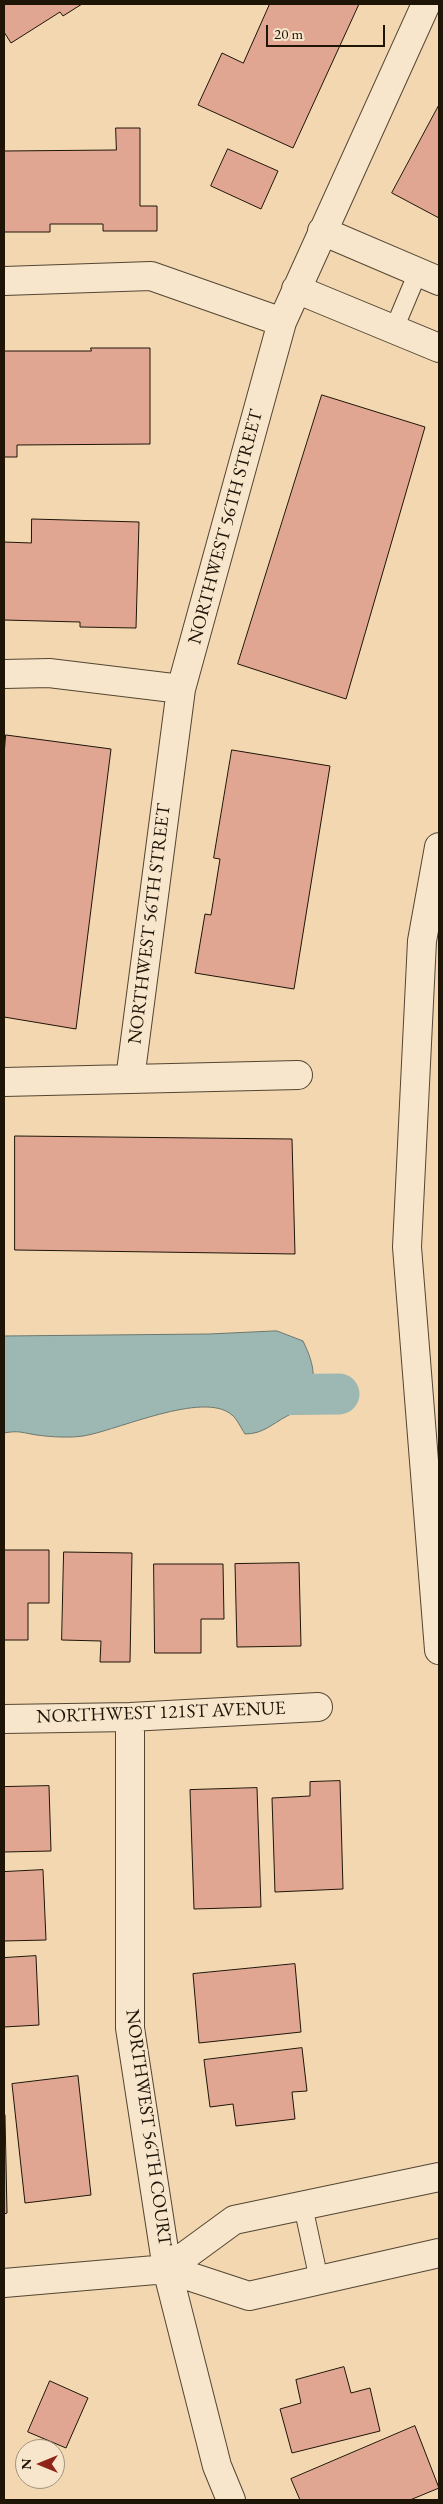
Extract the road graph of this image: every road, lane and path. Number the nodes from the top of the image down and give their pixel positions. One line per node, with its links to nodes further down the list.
1 (426, 4): 2 (street, NORTHWEST 56TH STREET)
2 (322, 231): 3 (street); 5 (street, NORTHWEST 56TH STREET)
3 (429, 276): 7 (lane)
4 (4, 280): 6 (street)
5 (296, 289): 6 (street, NORTHWEST 56TH STREET); 7 (street)
6 (282, 322): 10 (street, NORTHWEST 56TH STREET)
7 (394, 329): 8 (street)
8 (439, 348)
9 (4, 674): 10 (street)
10 (181, 688): 13 (street, NORTHWEST 56TH STREET)
11 (439, 847): 15 (street)
12 (298, 1075): 13 (street)
13 (130, 1079): 14 (street)
14 (4, 1082)
15 (439, 1650)
16 (318, 1707): 17 (street, NORTHWEST 121ST AVENUE)
17 (130, 1717): 18 (street, NORTHWEST 121ST AVENUE); 22 (street, NORTHWEST 56TH COURT)
18 (4, 1719)
19 (439, 2177): 20 (street)
20 (303, 2206): 22 (street); 23 (lane)
21 (439, 2253): 23 (street)
22 (167, 2268): 23 (street); 24 (street); 25 (street, NORTHWEST 56TH COURT)
23 (319, 2280)
24 (4, 2283)
25 (231, 2500)

